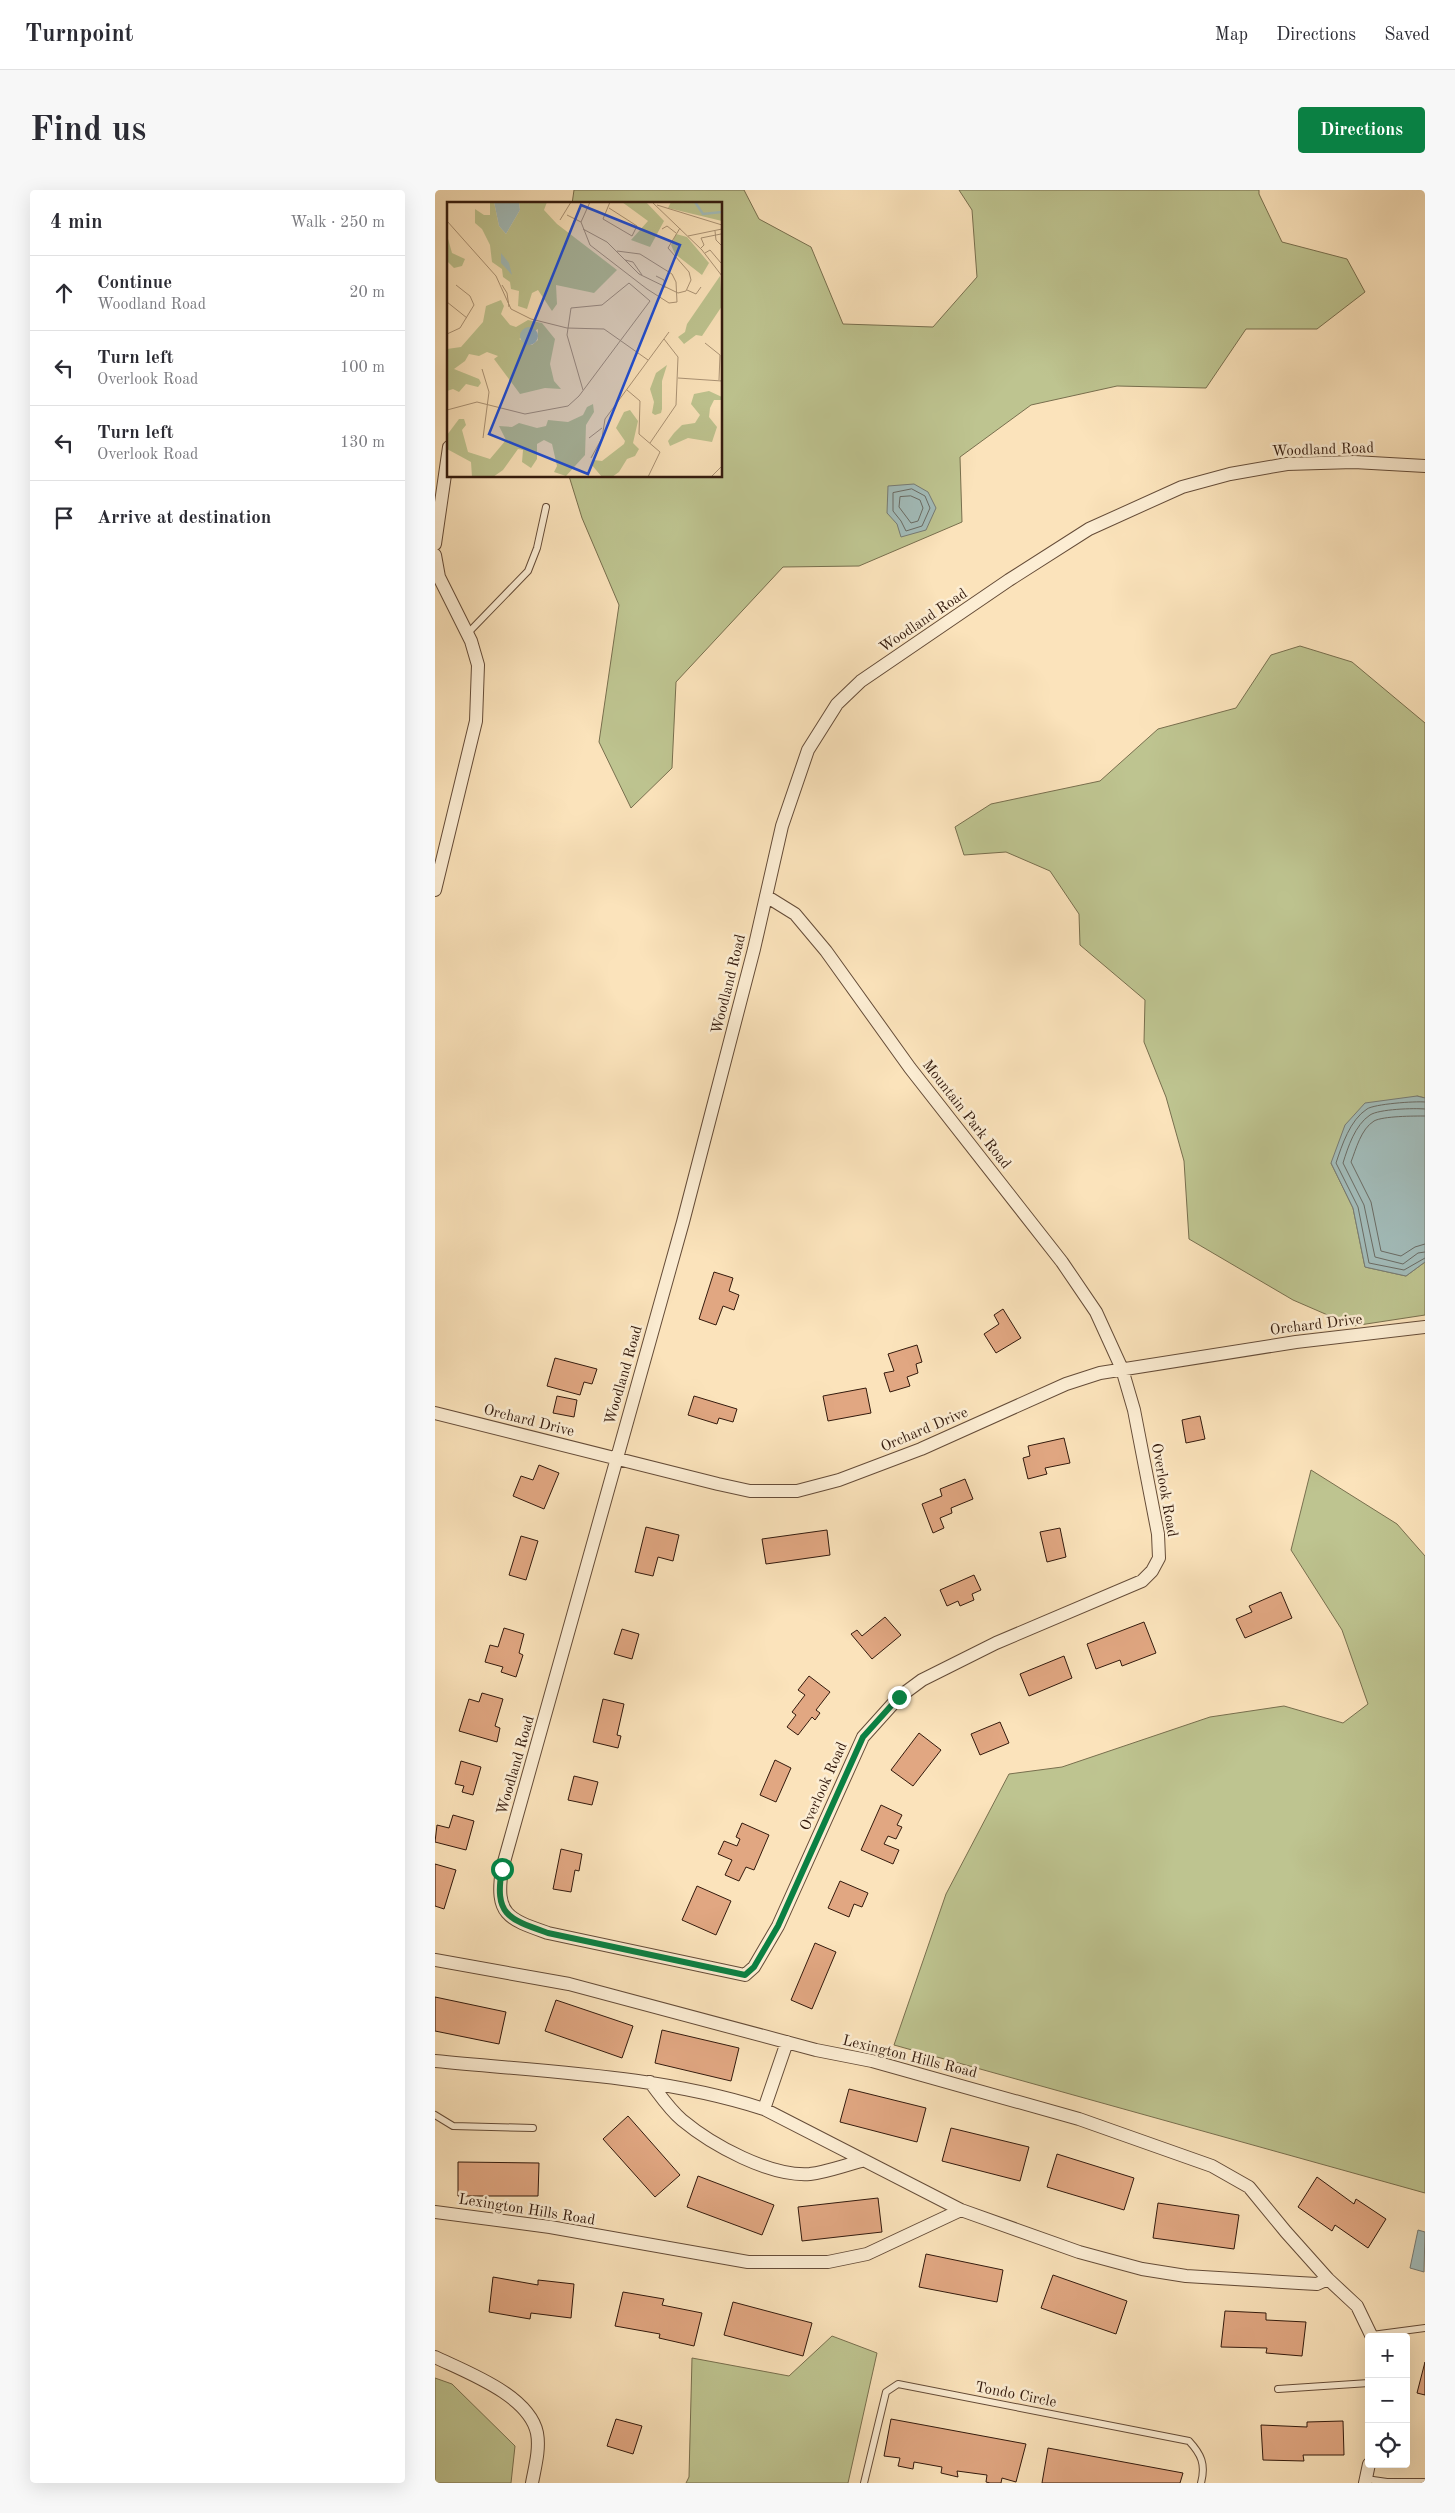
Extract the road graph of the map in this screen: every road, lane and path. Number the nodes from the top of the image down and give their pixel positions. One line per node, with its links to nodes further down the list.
1 (447, 461): 4 (street)
2 (1425, 466): 9 (street, Woodland Road)
3 (546, 506): 7 (lane)
4 (435, 544)
5 (435, 555): 6 (street)
6 (437, 577): 7 (street)
7 (467, 634): 8 (street)
8 (435, 890)
9 (766, 896): 11 (street, Mountain Park Road); 13 (street, Woodland Road)
10 (1425, 1326): 11 (street, Orchard Drive)
11 (1122, 1369): 13 (street, Orchard Drive); 14 (street, Overlook Road)
12 (435, 1413): 13 (street, Orchard Drive)
13 (616, 1459): 14 (street, Woodland Road)
14 (504, 1910)
15 (435, 1960): 16 (street, Lexington Hills Road)
16 (787, 2042): 19 (street); 25 (street, Lexington Hills Road)
17 (435, 2061): 18 (street)
18 (650, 2082): 19 (street); 22 (street)
19 (765, 2109): 22 (street)
20 (435, 2115): 21 (lane)
21 (533, 2128)
22 (862, 2161): 23 (street)
23 (961, 2210): 24 (street, Lexington Hills Road); 25 (street)
24 (435, 2212)
25 (1328, 2279): 27 (street, Lexington Hills Road)
26 (1425, 2328): 28 (lane)
27 (1370, 2333)
28 (1392, 2333)
29 (435, 2357): 35 (street)
30 (1365, 2383): 31 (lane)
31 (1277, 2389)
32 (1368, 2468): 33 (street)
33 (1366, 2481): 34 (lane)
34 (1425, 2482)
35 (532, 2483)
36 (864, 2483): 37 (lane, Tondo Circle)
37 (1201, 2483)

